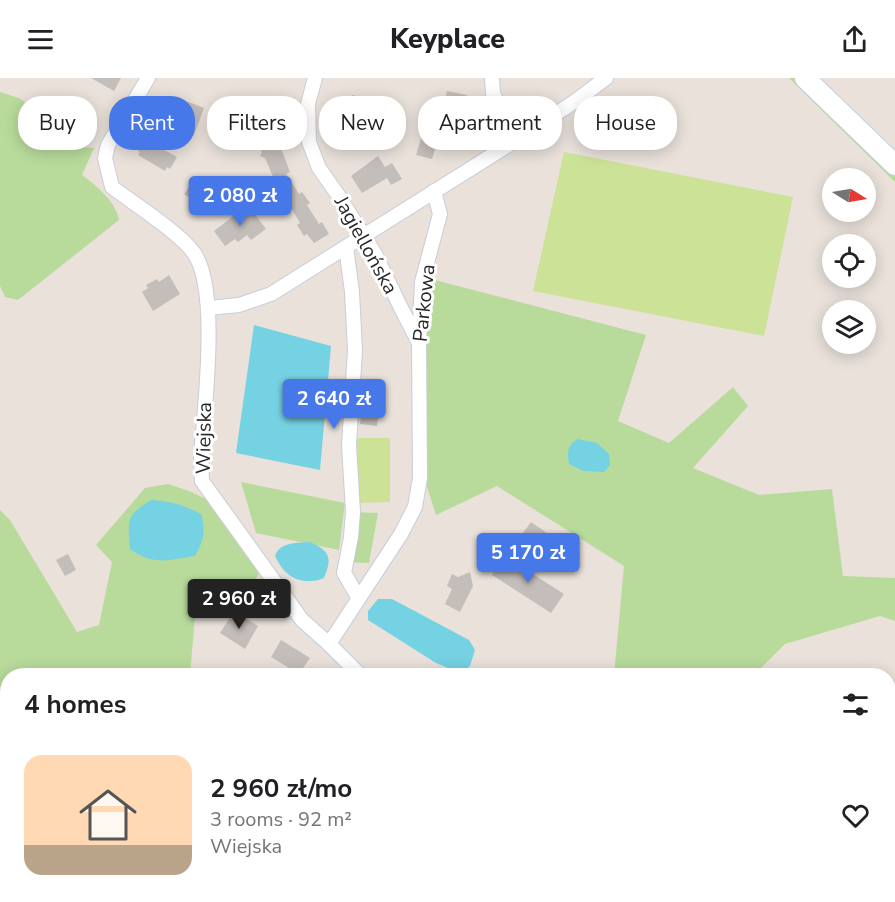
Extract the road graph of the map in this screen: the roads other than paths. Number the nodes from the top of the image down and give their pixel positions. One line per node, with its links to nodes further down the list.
1 (148, 78): 13 (street, Wiejska)
2 (315, 78): 11 (street, Jagiellońska)
3 (492, 78): 6 (street)
4 (606, 78): 7 (street)
5 (805, 78): 9 (street)
6 (494, 96)
7 (562, 110)
8 (499, 150): 10 (street)
9 (895, 165)
10 (434, 191): 11 (street); 14 (street, Parkowa)
11 (364, 235): 12 (street); 14 (street, Jagiellońska)
12 (346, 247): 13 (street); 15 (street)
13 (208, 308): 16 (street, Wiejska)
14 (420, 343): 15 (street, Parkowa)
15 (358, 597): 16 (street, Parkowa)
16 (329, 644): 17 (street, Wiejska)
17 (353, 668)

